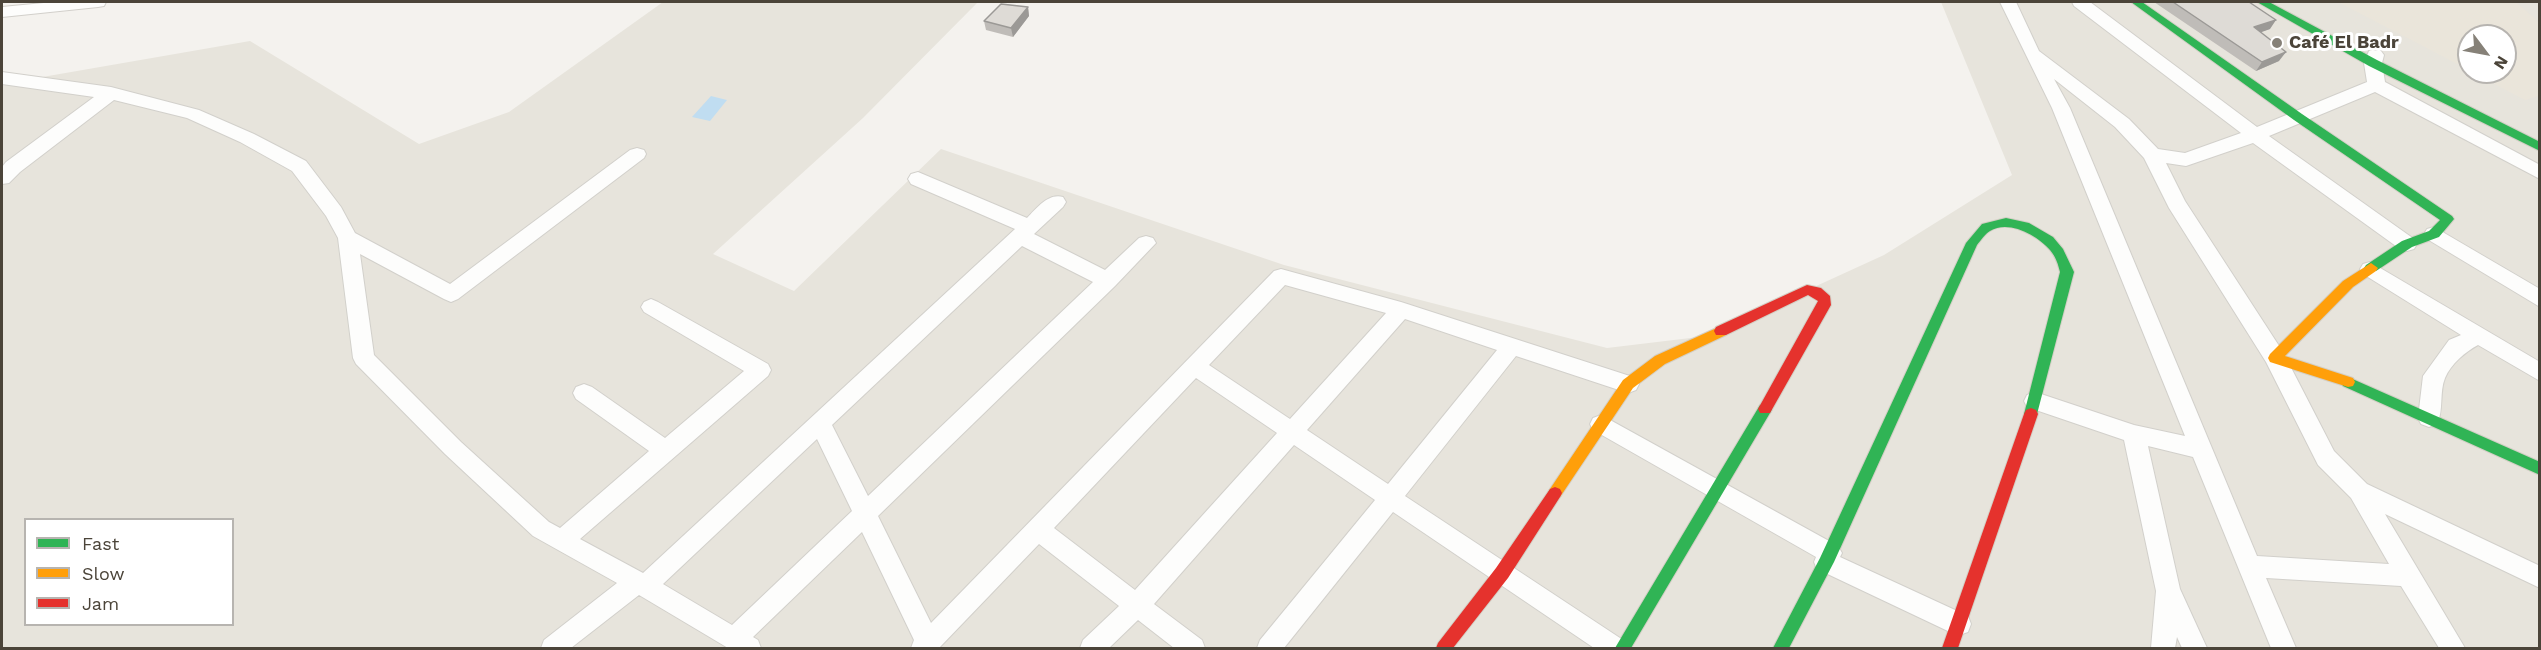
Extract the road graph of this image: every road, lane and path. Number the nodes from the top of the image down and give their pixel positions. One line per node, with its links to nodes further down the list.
1 (98, 2): 7 (street)
2 (2008, 2): 8 (street)
3 (2080, 2): 15 (street)
4 (2136, 2): 13 (street)
5 (2262, 2): 9 (street)
6 (2279, 2): 9 (street)
7 (2, 12)
8 (2032, 54): 18 (street); 46 (street)
9 (2374, 59): 11 (street); 14 (street); 16 (street)
10 (2, 78): 12 (street)
11 (2376, 85): 13 (street); 19 (street)
12 (111, 93): 20 (street); 25 (street)
13 (2298, 117): 15 (street); 24 (street)
14 (2540, 134)
15 (2255, 135): 18 (street); 27 (street)
16 (2540, 147)
17 (637, 154): 25 (street)
18 (2152, 155): 35 (street)
19 (2540, 173)
20 (2, 178)
21 (918, 179): 23 (street)
22 (1056, 202): 23 (street)
23 (1025, 231): 29 (street); 42 (street)
24 (2434, 234): 27 (street); 30 (street)
25 (348, 238): 54 (street)
26 (1146, 243): 29 (street)
27 (2407, 244): 28 (street)
28 (2370, 268): 33 (street); 35 (street)
29 (1108, 280): 52 (street)
30 (2540, 300)
31 (651, 307): 47 (street)
32 (1401, 310): 34 (street); 36 (street); 44 (street)
33 (2480, 335): 37 (street); 41 (street)
34 (1513, 345): 38 (street); 51 (street)
35 (2275, 358): 41 (street); 50 (street)
36 (1194, 366): 44 (street); 53 (street)
37 (2540, 373)
38 (1628, 384): 43 (street); 49 (street)
39 (584, 393): 47 (street)
40 (2035, 400): 45 (street); 55 (street); 63 (street)
41 (2429, 418): 48 (street)
42 (820, 422): 52 (street); 60 (street)
43 (1601, 424): 49 (street); 57 (street)
44 (1292, 432): 51 (street); 62 (street)
45 (2134, 434): 46 (street); 61 (street)
46 (2200, 449): 56 (street)
47 (666, 451): 54 (street)
48 (2540, 469)
49 (1719, 489): 55 (street); 72 (street)
50 (2359, 491): 58 (street); 59 (street)
51 (1390, 498): 57 (street); 69 (street)
52 (864, 515): 64 (street); 65 (street)
53 (1037, 529): 62 (street); 65 (street)
54 (562, 540): 60 (street)
55 (1828, 557): 63 (street); 73 (street)
56 (2249, 566): 58 (street); 77 (street)
57 (1502, 573): 70 (street); 71 (street)
58 (2408, 576): 78 (street)
59 (2540, 578)
60 (641, 584): 64 (street); 66 (street)
61 (2168, 589): 75 (street); 76 (street)
62 (1137, 605): 67 (street); 68 (street)
63 (1959, 624): 74 (street)
64 (741, 644)
65 (925, 646)
66 (553, 648)
67 (1092, 648)
68 (1194, 648)
69 (1269, 648)
70 (1444, 648)
71 (1614, 648)
72 (1623, 648)
73 (1781, 648)
74 (1950, 648)
75 (2163, 648)
76 (2194, 648)
77 (2283, 648)
78 (2453, 648)

